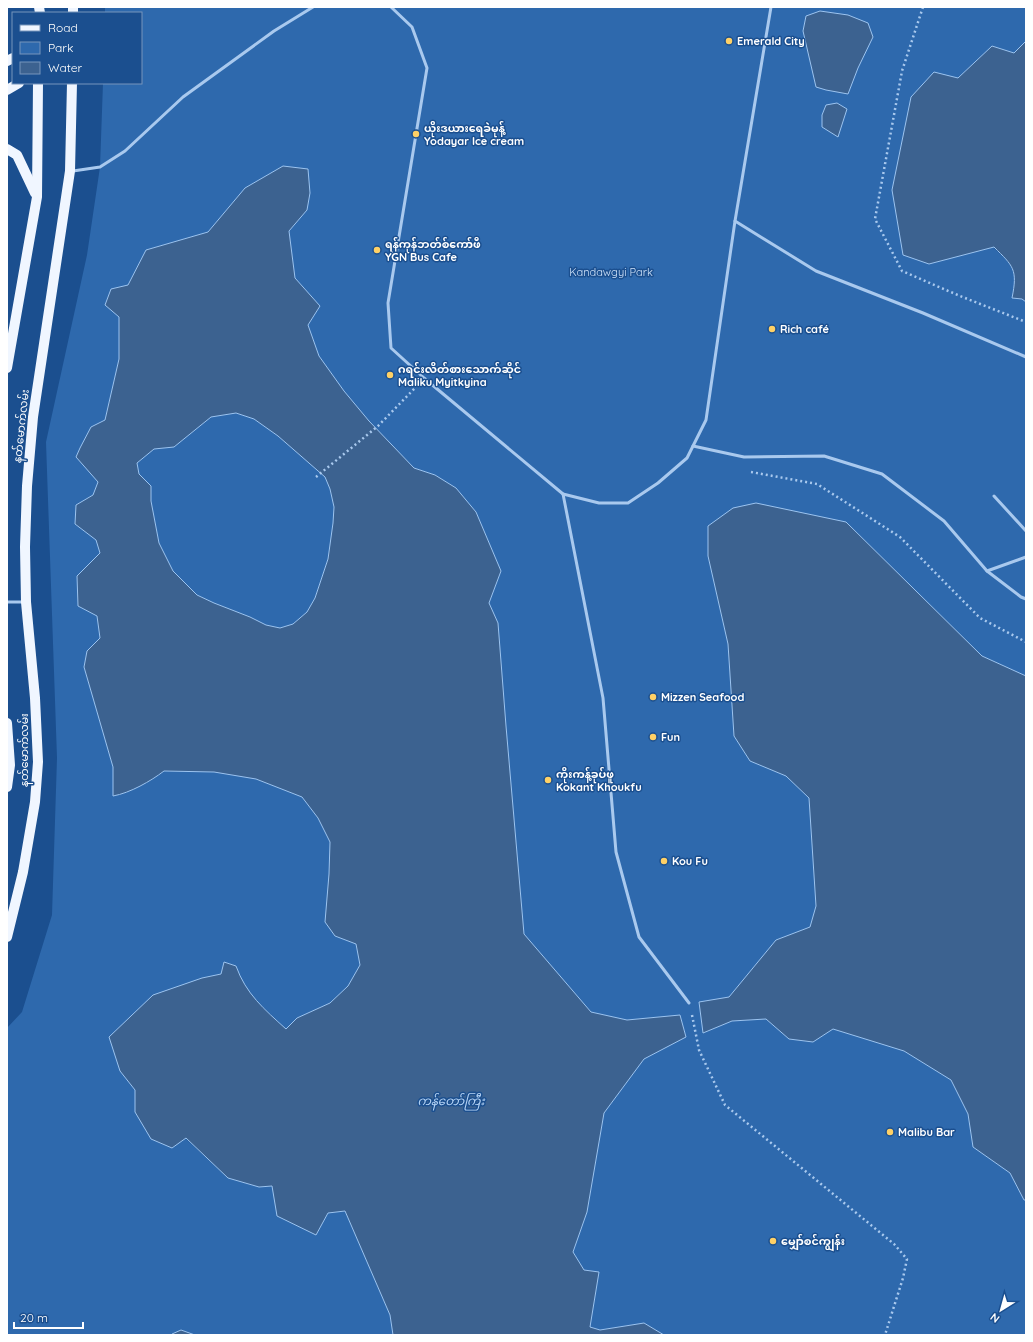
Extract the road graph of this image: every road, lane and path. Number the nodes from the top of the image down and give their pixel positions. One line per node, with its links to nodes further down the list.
1 (313, 7): 10 (lane)
2 (391, 7): 16 (lane)
3 (771, 7): 12 (lane)
4 (923, 7): 13 (path)
5 (17, 84): 8 (main road)
6 (38, 84): 11 (main road)
7 (72, 84): 10 (main road, နတ်မောက်လမ်း)
8 (7, 90)
9 (7, 149): 11 (main road)
10 (70, 171): 27 (main road, နတ်မောက်လမ်း)
11 (37, 197): 15 (main road)
12 (735, 221): 14 (lane); 17 (lane)
13 (1026, 322)
14 (1026, 357)
15 (7, 368)
16 (424, 378): 19 (path); 20 (lane)
17 (693, 446): 20 (lane); 24 (lane)
18 (748, 471): 28 (path)
19 (316, 477)
20 (563, 494): 32 (lane)
21 (994, 496): 22 (lane)
22 (1026, 532)
23 (1026, 557): 24 (lane)
24 (987, 571): 25 (lane)
25 (1026, 599)
26 (7, 602): 27 (lane)
27 (26, 602): 31 (main road, နတ်မောက်လမ်း)
28 (1026, 642)
29 (7, 723): 30 (main road, နတ်မောက်လမ်း)
30 (7, 787)
31 (7, 938)
32 (689, 1003): 33 (path)
33 (885, 1335)

